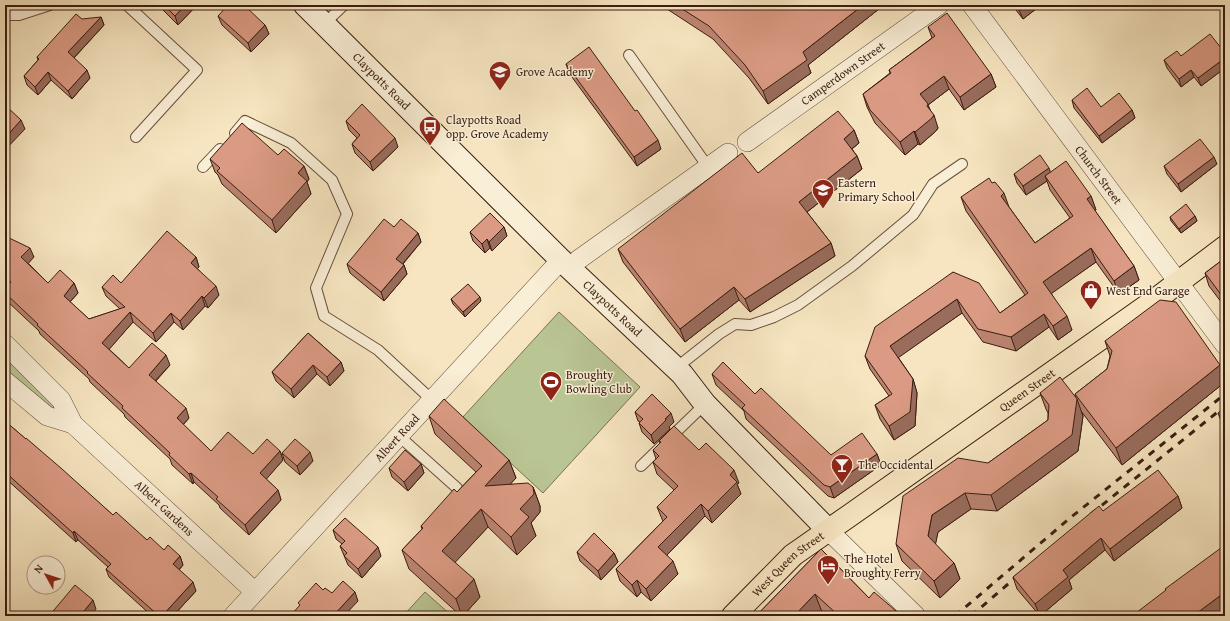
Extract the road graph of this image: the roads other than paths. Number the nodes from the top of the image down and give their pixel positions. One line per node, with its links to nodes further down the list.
1 (50, 5): 7 (lane)
2 (127, 5): 10 (lane)
3 (305, 5): 8 (main road, Claypotts Road)
4 (344, 5): 8 (lane)
5 (939, 5): 11 (street, Camperdown Street)
6 (972, 5): 18 (street, Church Street)
7 (5, 15)
8 (324, 24): 17 (main road, Claypotts Road)
9 (629, 55): 15 (lane)
10 (136, 137)
11 (747, 142)
12 (728, 153): 15 (street)
13 (962, 164): 21 (lane)
14 (203, 167): 23 (lane)
15 (708, 167): 17 (street)
16 (1225, 247): 18 (main road, Queen Street)
17 (566, 264): 21 (main road, Claypotts Road); 23 (street, Albert Road)
18 (1178, 282): 19 (street, Church Street); 29 (main road, Queen Street)
19 (1224, 342)
20 (5, 344): 25 (street, Albert Gardens)
21 (676, 368): 24 (main road, Claypotts Road)
22 (5, 381): 25 (street, Albert Gardens)
23 (432, 400): 26 (street, Albert Road)
24 (705, 404): 27 (lane); 29 (main road, Claypotts Road)
25 (73, 424): 30 (street, Albert Gardens)
26 (399, 436): 28 (lane); 30 (street, Albert Road)
27 (640, 466)
28 (457, 488)
29 (828, 530): 32 (main road, West Queen Street); 33 (street, Claypotts Road)
30 (255, 592): 31 (street, Albert Road)
31 (233, 616)
32 (733, 616)
33 (916, 616)

